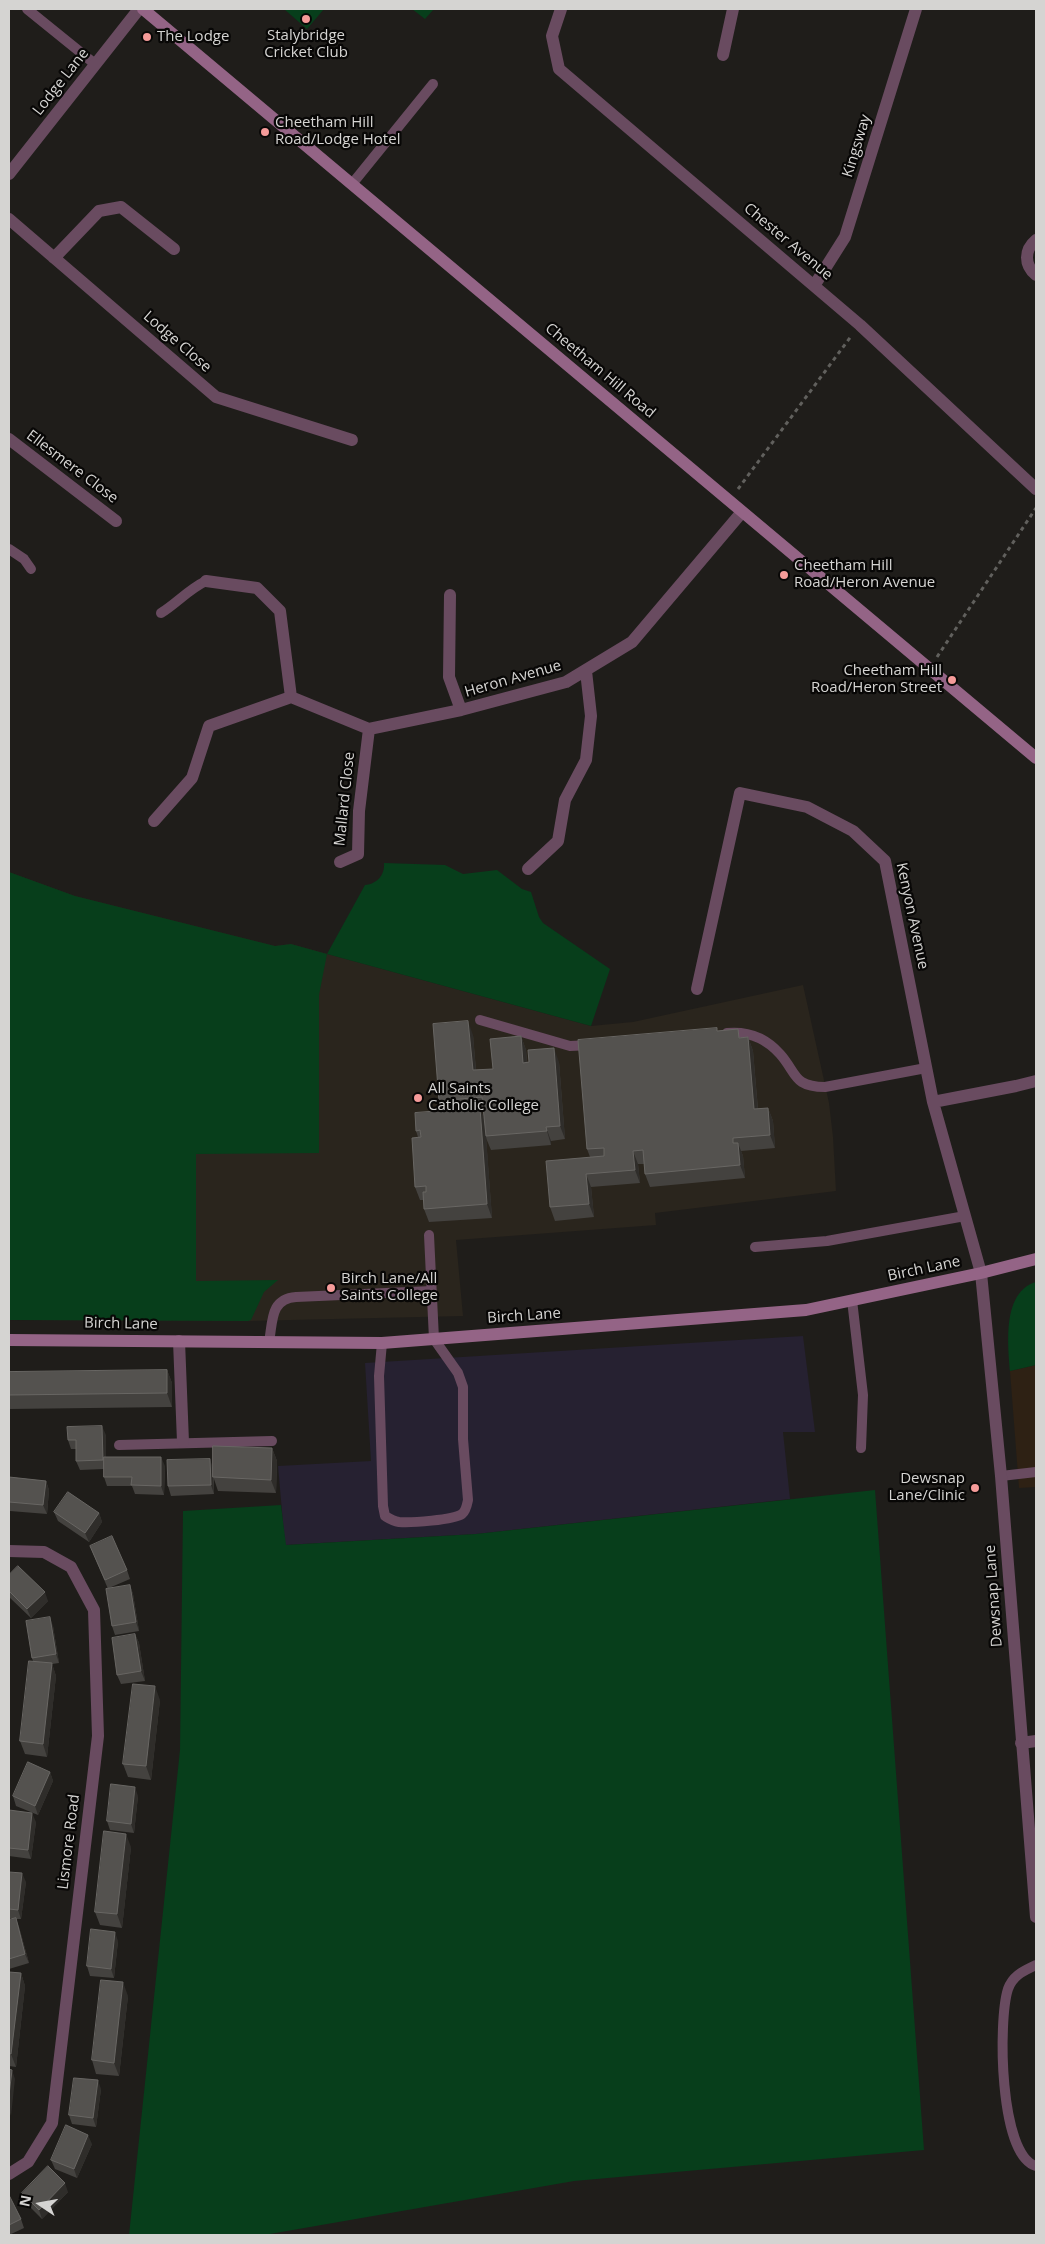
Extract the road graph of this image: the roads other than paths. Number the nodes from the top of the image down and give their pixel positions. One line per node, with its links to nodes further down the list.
1 (26, 9): 7 (lane)
2 (141, 9): 7 (street, Lodge Lane); 10 (main road, Cheetham Hill Road)
3 (561, 9): 16 (street, Chester Avenue)
4 (732, 9): 6 (street)
5 (916, 9): 16 (street, Kingsway)
6 (723, 55)
7 (95, 64): 9 (street, Lodge Lane)
8 (433, 84): 10 (lane)
9 (9, 174)
10 (352, 184): 20 (main road, Cheetham Hill Road)
11 (9, 219): 14 (street, Lodge Close)
12 (1036, 240): 15 (street)
13 (174, 249): 14 (street)
14 (54, 258): 18 (street, Lodge Close)
15 (1036, 275)
16 (814, 286): 19 (street, Chester Avenue)
17 (9, 439): 21 (street, Ellesmere Close)
18 (352, 440)
19 (1036, 489)
20 (742, 512): 27 (street, Heron Avenue); 31 (main road, Cheetham Hill Road)
21 (116, 521)
22 (9, 549): 23 (lane)
23 (31, 570)
24 (206, 581): 26 (lane); 28 (street)
25 (450, 595): 29 (street)
26 (160, 613)
27 (586, 671): 29 (street, Heron Avenue); 34 (street)
28 (291, 697): 30 (street); 32 (street)
29 (461, 710): 30 (street, Heron Avenue)
30 (369, 729): 33 (street, Mallard Close)
31 (1036, 758)
32 (154, 821)
33 (340, 862)
34 (528, 869)
35 (696, 989): 39 (street, Kenyon Avenue)
36 (480, 1020): 38 (lane)
37 (714, 1034): 39 (lane)
38 (600, 1044)
39 (926, 1068): 41 (street, Kenyon Avenue)
40 (1036, 1081): 41 (street)
41 (933, 1102): 42 (street, Kenyon Avenue)
42 (965, 1216): 44 (lane); 46 (street, Kenyon Avenue)
43 (428, 1235): 47 (lane)
44 (755, 1247)
45 (1036, 1259): 46 (main road, Birch Lane)
46 (981, 1273): 48 (main road, Birch Lane); 59 (street, Dewsnap Lane)
47 (432, 1291): 49 (lane); 52 (lane)
48 (852, 1300): 49 (main road, Birch Lane); 57 (lane)
49 (434, 1339): 53 (main road, Birch Lane); 53 (lane)
50 (9, 1340): 51 (main road, Birch Lane)
51 (179, 1341): 52 (main road, Birch Lane); 55 (street)
52 (269, 1342): 53 (main road, Birch Lane)
53 (382, 1343)
54 (272, 1441): 55 (lane)
55 (183, 1442): 56 (lane)
56 (119, 1445)
57 (861, 1448)
58 (1036, 1472): 59 (lane)
59 (1001, 1476): 62 (street, Dewsnap Lane)
60 (9, 1551): 66 (street, Lismore Road)
61 (1036, 1741): 62 (street)
62 (1021, 1743): 63 (street, Dewsnap Lane)
63 (1036, 1917)
64 (1036, 1965): 65 (lane)
65 (1036, 2166)
66 (9, 2174)

